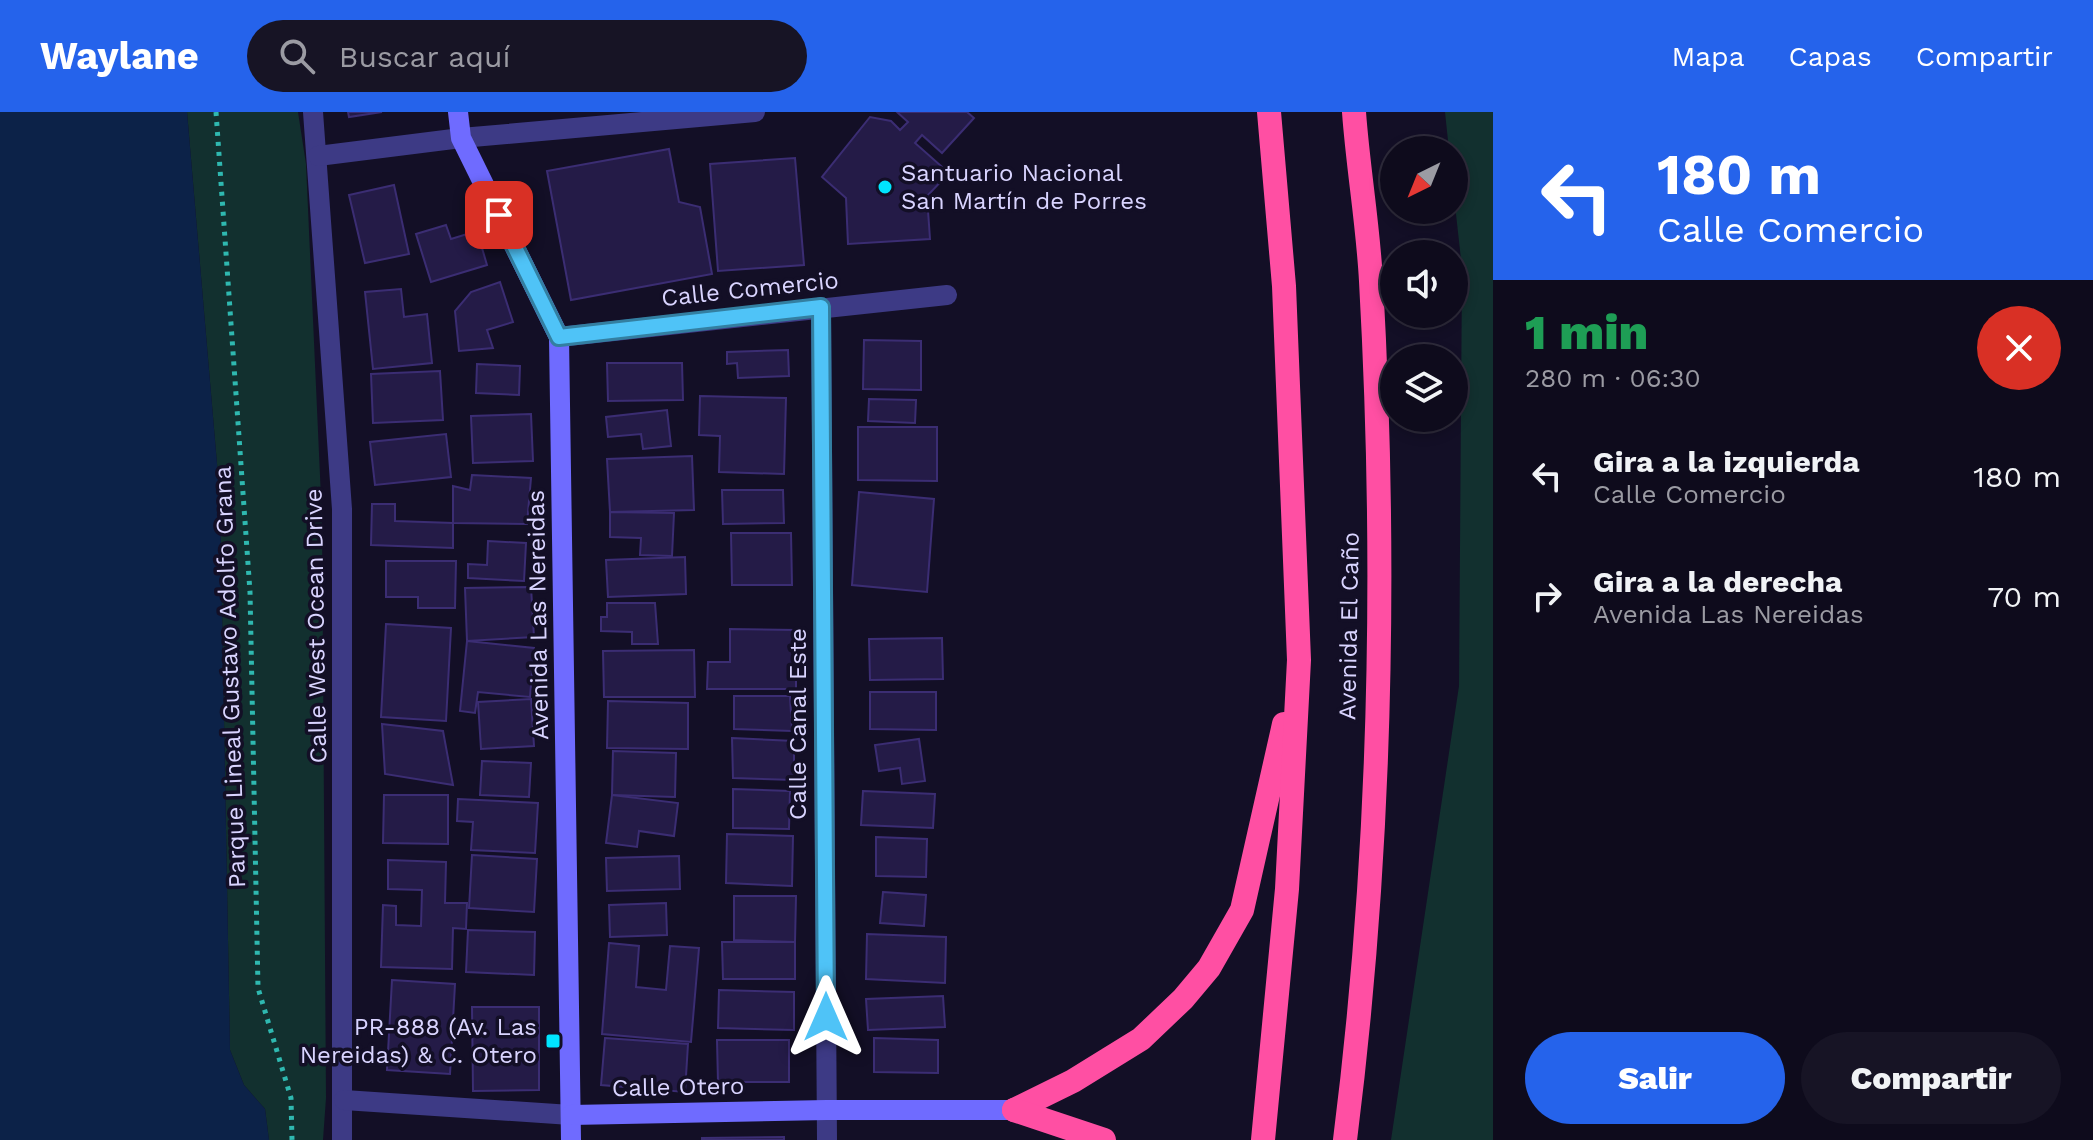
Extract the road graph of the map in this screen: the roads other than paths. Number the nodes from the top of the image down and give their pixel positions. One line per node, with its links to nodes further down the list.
1 (313, 112): 7 (street, Calle West Ocean Drive)
2 (458, 112): 6 (street, Avenida Las Nereidas)
3 (755, 112): 6 (street)
4 (1269, 112): 11 (highway, Avenida El Caño)
5 (1354, 112): 21 (highway, Avenida El Caño)
6 (461, 138): 7 (street); 10 (street, Avenida Las Nereidas)
7 (318, 156): 12 (street, Calle West Ocean Drive)
8 (947, 295): 9 (street, Calle Comercio)
9 (821, 307): 10 (street, Calle Comercio); 13 (street, Calle Canal Este)
10 (559, 337): 15 (street, Avenida Las Nereidas)
11 (1299, 660): 14 (highway); 20 (highway, Avenida El Caño)
12 (344, 1100): 15 (street, Calle Otero); 16 (street, Calle West Ocean Drive)
13 (827, 1110): 14 (street, Calle Otero); 15 (street, Calle Otero); 18 (street, Calle Canal Este)
14 (1014, 1110): 19 (highway)
15 (571, 1115): 17 (street, Avenida Las Nereidas)
16 (342, 1140)
17 (571, 1140)
18 (827, 1140)
19 (1104, 1140)
20 (1263, 1140)
21 (1345, 1140)

